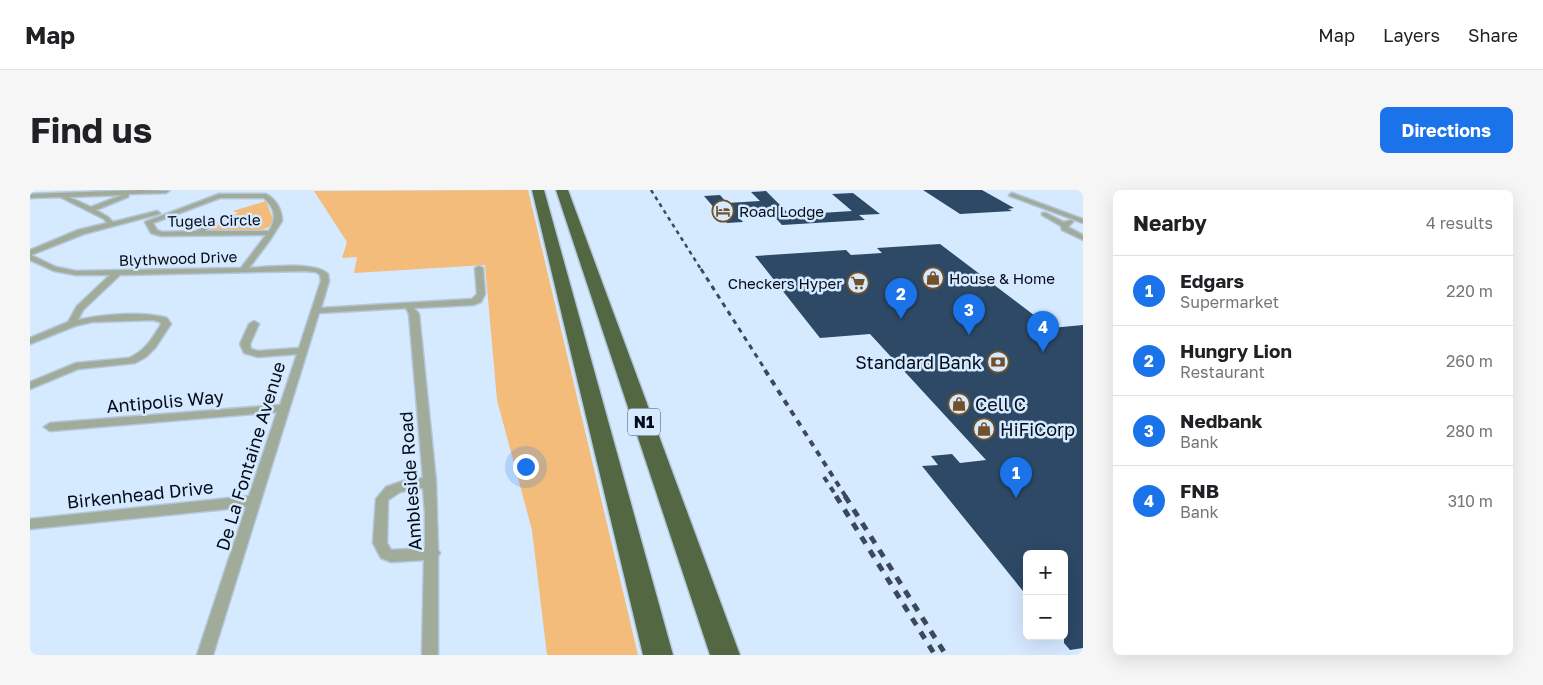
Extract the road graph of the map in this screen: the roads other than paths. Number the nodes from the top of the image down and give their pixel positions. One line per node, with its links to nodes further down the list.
1 (212, 190): 13 (street)
2 (538, 190): 36 (highway, N1)
3 (562, 190): 40 (highway, N1)
4 (1004, 190): 8 (street)
5 (166, 191): 6 (street)
6 (125, 193): 7 (street); 10 (street)
7 (62, 195): 9 (street); 10 (street)
8 (1012, 195): 11 (street); 14 (street)
9 (30, 196)
10 (90, 210): 13 (street)
11 (1083, 222): 14 (street)
12 (212, 223): 16 (street)
13 (111, 224): 18 (street)
14 (1064, 225): 17 (street)
15 (270, 233): 16 (street, Tugela Circle); 16 (street, Tugela Circle); 20 (street, Tugela Circle)
16 (197, 234)
17 (1083, 238)
18 (32, 250): 22 (street, Blythwood Drive)
19 (478, 268): 23 (street)
20 (243, 270): 21 (street, Blythwood Drive); 22 (street, Blythwood Drive)
21 (318, 270): 24 (street, De La Fontaine Avenue)
22 (116, 274): 25 (street)
23 (409, 307): 24 (street); 32 (street, Ambleside Road)
24 (314, 311): 28 (street, De La Fontaine Avenue)
25 (72, 324): 27 (street); 29 (street)
26 (254, 324): 28 (street)
27 (30, 341)
28 (301, 351): 30 (street, De La Fontaine Avenue)
29 (30, 386)
30 (282, 408): 31 (street, Antipolis Way); 33 (street, De La Fontaine Avenue)
31 (50, 428)
32 (430, 482): 35 (street, Ambleside Road); 35 (street)
33 (254, 501): 34 (street, Birkenhead Drive); 37 (street, De La Fontaine Avenue)
34 (30, 524)
35 (433, 553): 38 (street, Ambleside Road)
36 (635, 567): 39 (highway)
37 (205, 655)
38 (430, 655)
39 (656, 655)
40 (725, 655)

